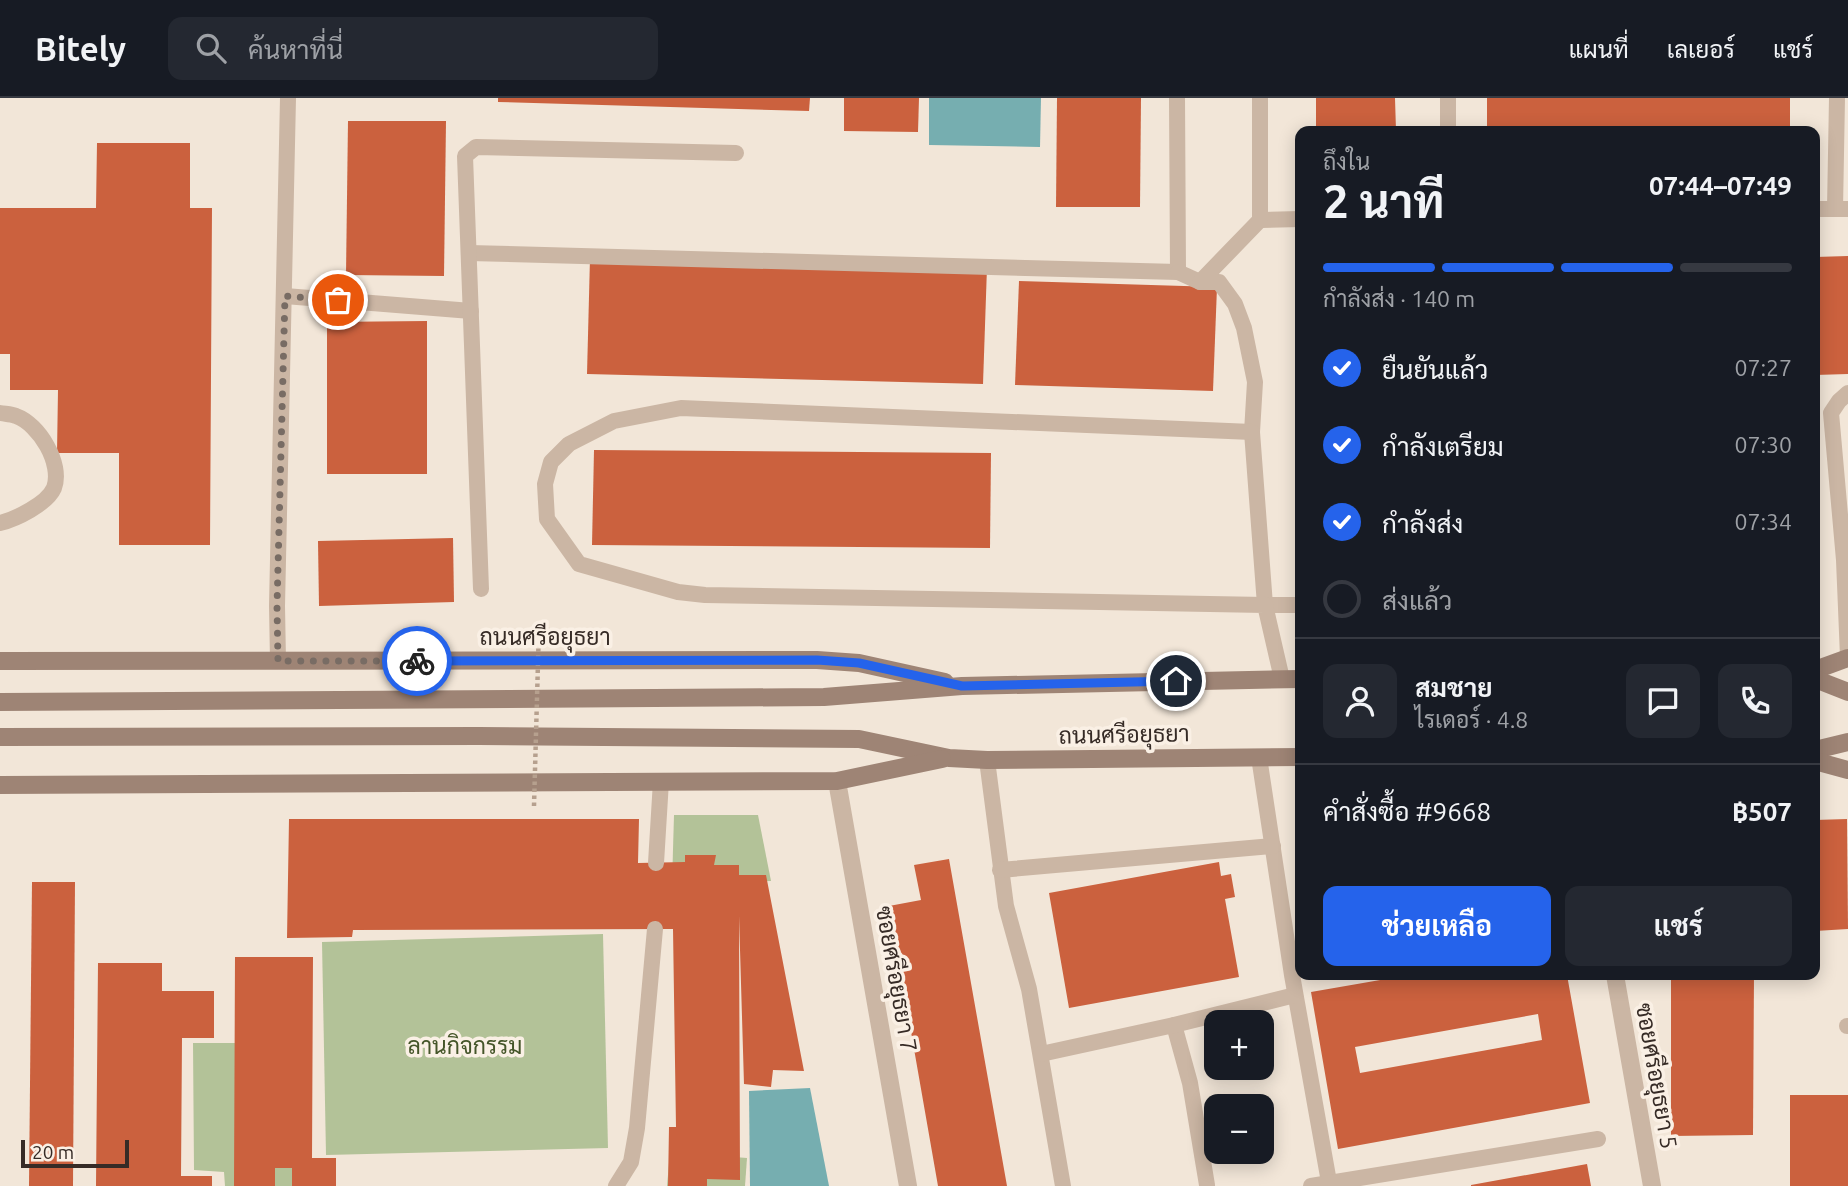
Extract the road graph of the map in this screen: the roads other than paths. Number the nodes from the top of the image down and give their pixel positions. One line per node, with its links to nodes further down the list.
1 (288, 98): 15 (lane)
2 (1177, 98): 13 (lane)
3 (1260, 98): 11 (lane)
4 (1448, 98): 6 (lane)
5 (1838, 98): 9 (lane)
6 (1448, 126)
7 (736, 153): 12 (lane)
8 (1820, 209): 9 (lane)
9 (1841, 209)
10 (1295, 219): 11 (lane)
11 (1260, 220): 14 (lane)
12 (469, 253): 13 (lane); 16 (lane)
13 (1178, 272): 14 (lane)
14 (1200, 282): 19 (lane)
15 (285, 296): 16 (lane); 27 (lane)
16 (471, 310): 22 (lane)
17 (1848, 393): 21 (lane)
18 (0, 413): 20 (lane)
19 (1252, 432): 23 (lane); 23 (lane)
20 (0, 523)
21 (1845, 552): 25 (lane)
22 (481, 589)
23 (1265, 605): 24 (lane); 29 (lane)
24 (1295, 606)
25 (1848, 657): 28 (main road)
26 (0, 660): 27 (main road, ถนนศรีอยุธยา)
27 (278, 661): 32 (main road, ถนนศรีอยุธยา)
28 (1820, 668)
29 (1282, 679): 30 (main road, ถนนศรีอยุธยา); 32 (main road, ถนนศรีอยุธยา)
30 (1295, 679)
31 (1820, 681): 33 (main road)
32 (962, 686): 34 (main road, ถนนศรีอยุธยา)
33 (1848, 692)
34 (0, 702)
35 (0, 737): 40 (main road, ถนนศรีอยุธยา)
36 (1848, 742): 37 (main road)
37 (1820, 749)
38 (1259, 757): 39 (main road, ถนนศรีอยุธยา); 41 (main road, ถนนศรีอยุธยา); 47 (lane)
39 (1295, 757)
40 (949, 758): 41 (main road, ถนนศรีอยุธยา); 45 (main road, ถนนศรีอยุธยา)
41 (987, 760): 49 (lane)
42 (1820, 762): 43 (main road)
43 (1848, 770)
44 (661, 781): 45 (main road, ถนนศรีอยุธยา); 46 (main road, ถนนศรีอยุธยา); 48 (lane)
45 (837, 781): 61 (street, ซอยศรีอยุธยา 7)
46 (0, 785)
47 (1273, 846): 49 (lane); 51 (lane)
48 (656, 863)
49 (1000, 870): 56 (lane)
50 (654, 929): 60 (lane)
51 (1295, 968)
52 (1296, 980): 54 (lane)
53 (1616, 980): 64 (street, ซอยศรีอยุธยา 5)
54 (1295, 995): 55 (lane); 58 (lane)
55 (1174, 1025): 56 (lane); 59 (lane)
56 (1041, 1054): 62 (lane)
57 (1598, 1139): 58 (lane)
58 (1329, 1182): 63 (lane)
59 (1207, 1185)
60 (616, 1186)
61 (908, 1186)
62 (1063, 1186)
63 (1311, 1186)
64 (1652, 1186)

